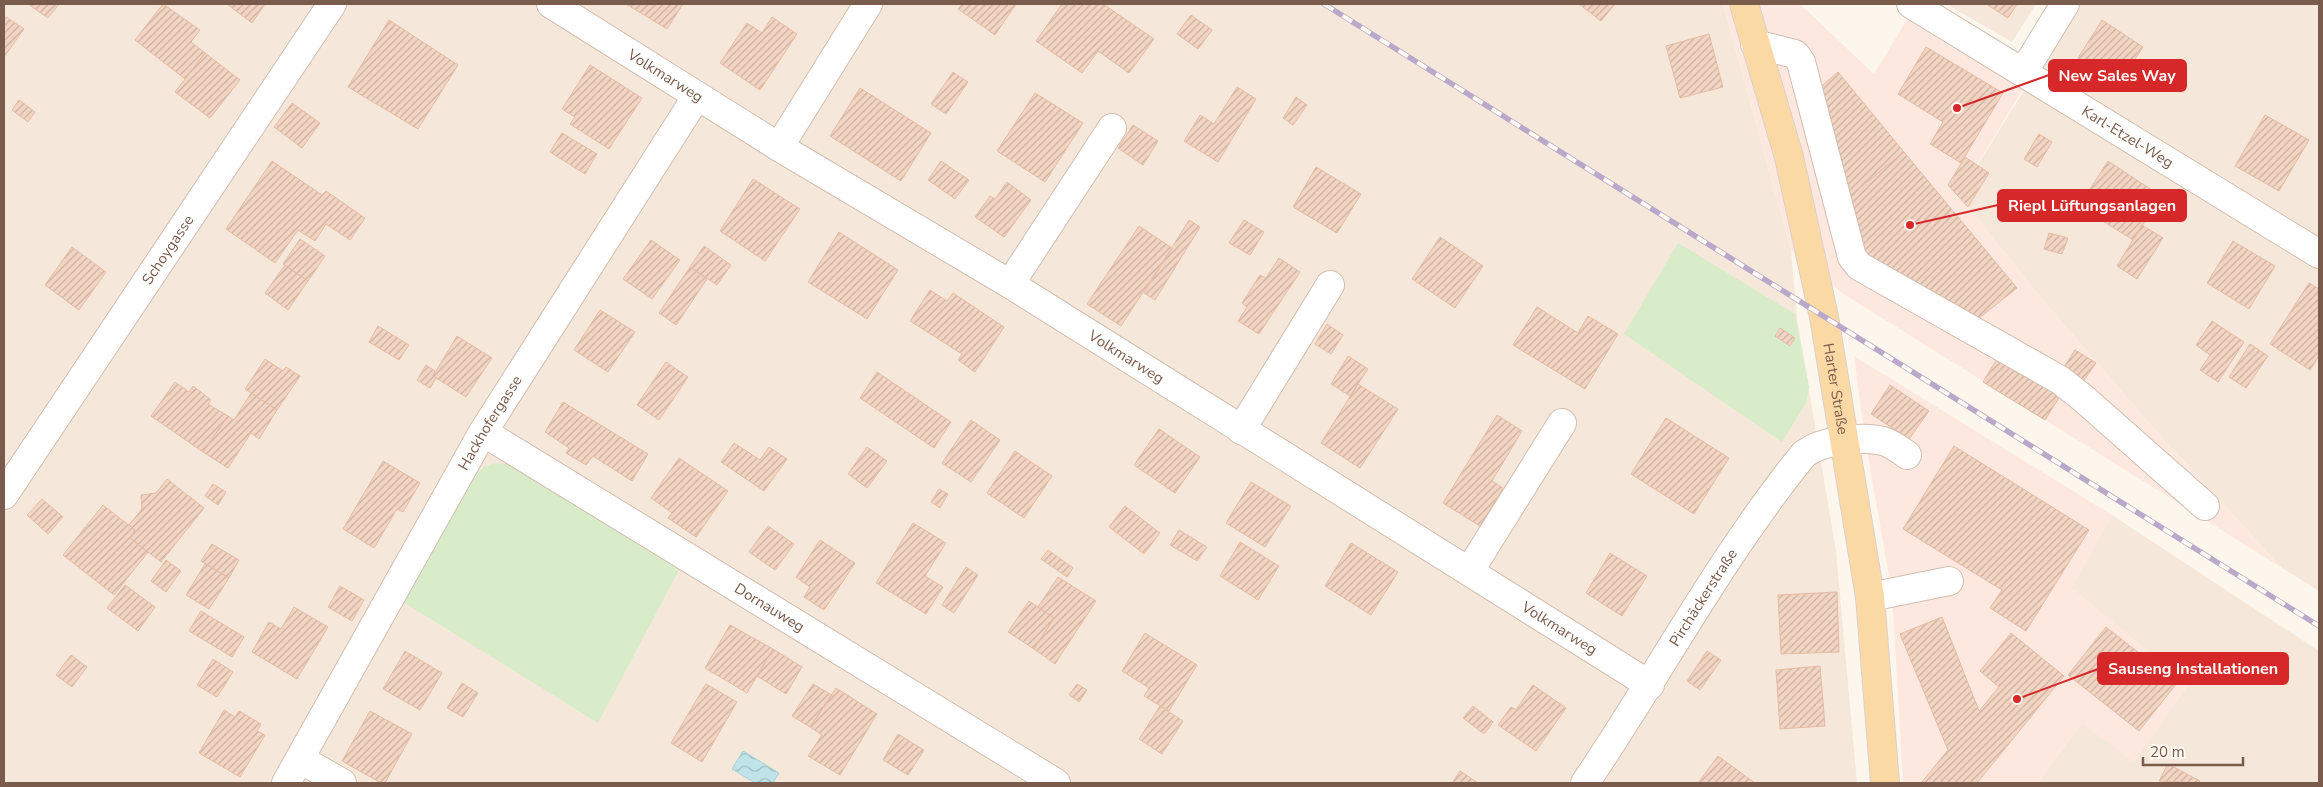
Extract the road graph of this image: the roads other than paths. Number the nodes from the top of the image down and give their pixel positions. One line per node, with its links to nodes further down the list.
1 (332, 4): 20 (street, Schoygasse)
2 (551, 4): 9 (street, Volkmarweg)
3 (868, 4): 11 (street)
4 (1744, 4): 7 (main road, Harter Straße)
5 (1911, 4): 8 (street, Karl-Etzel-Weg)
6 (2065, 4): 8 (street)
7 (1755, 44): 18 (main road, Harter Straße); 21 (street)
8 (2024, 71): 12 (street, Karl-Etzel-Weg)
9 (697, 96): 11 (street, Volkmarweg); 17 (street, Hackhofergasse)
10 (1112, 128): 13 (street)
11 (779, 147): 13 (street, Volkmarweg)
12 (2319, 254)
13 (1010, 284): 16 (street, Volkmarweg)
14 (1330, 285): 16 (street)
15 (1562, 423): 22 (street)
16 (1241, 430): 22 (street, Volkmarweg)
17 (483, 432): 26 (street, Hackhofergasse); 29 (street, Dornauweg)
18 (1846, 441): 19 (street, Pirchäckerstraße); 24 (main road, Harter Straße); 25 (street, Pirchäckerstraße)
19 (1907, 455)
20 (4, 495)
21 (2205, 506)
22 (1470, 570): 25 (street, Volkmarweg)
23 (1949, 581): 24 (street)
24 (1870, 597): 31 (main road, Harter Straße)
25 (1650, 684): 30 (street, Pirchäckerstraße)
26 (300, 759): 27 (street, Hackhofergasse); 28 (street)
27 (286, 783)
28 (342, 783)
29 (1056, 783)
30 (1586, 783)
31 (1885, 783)

